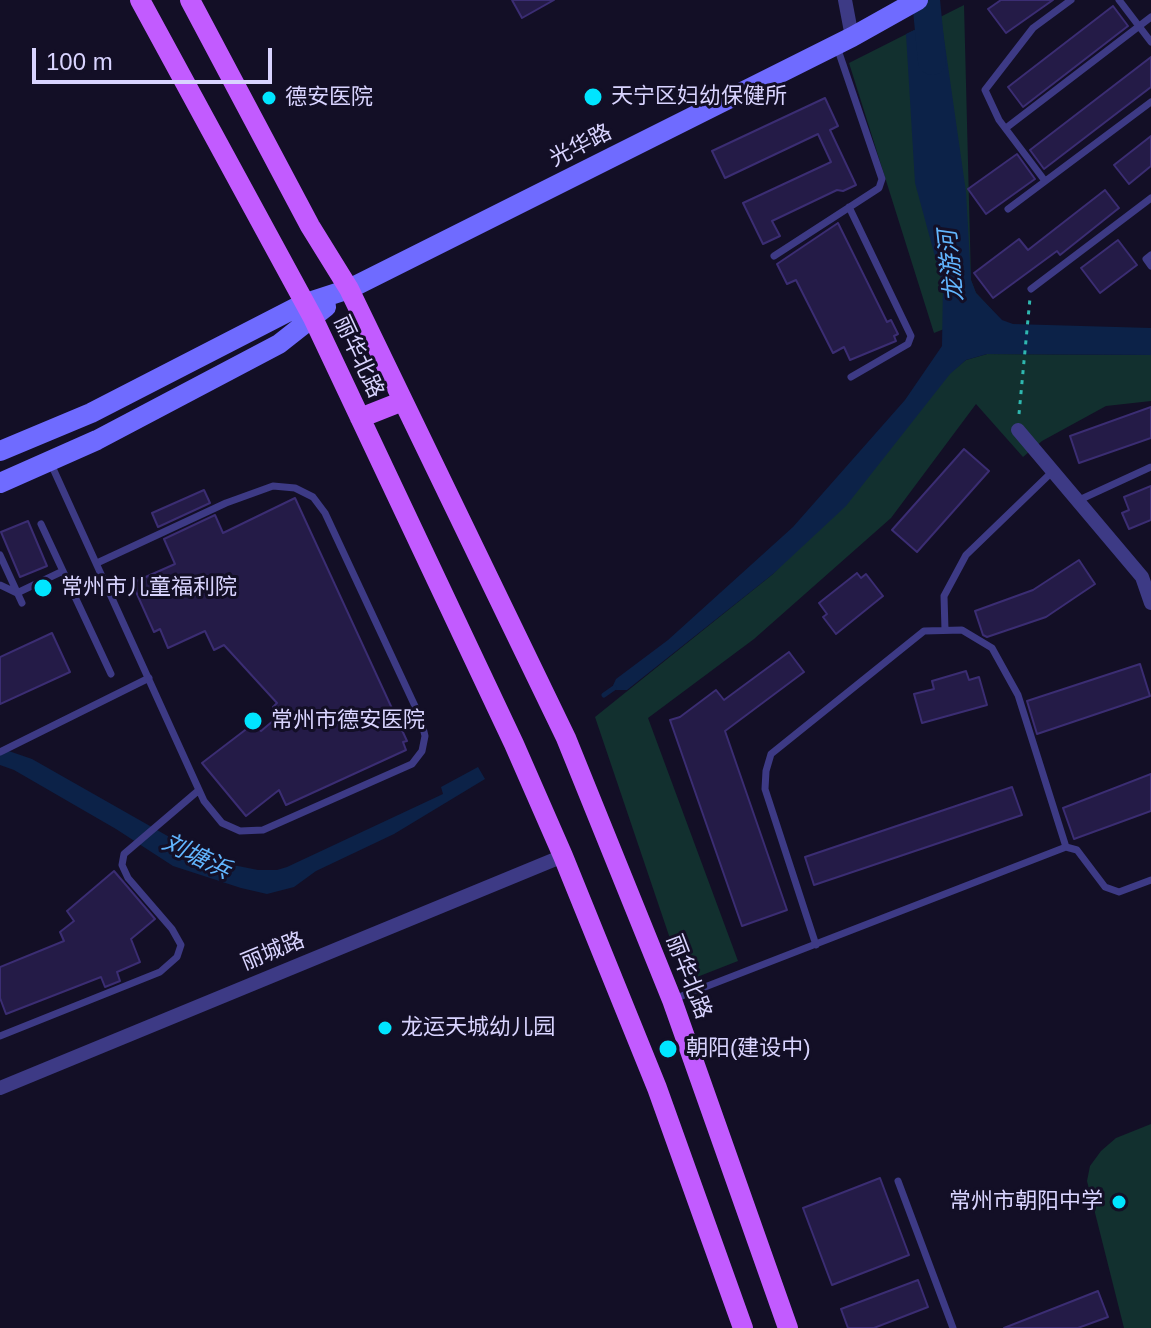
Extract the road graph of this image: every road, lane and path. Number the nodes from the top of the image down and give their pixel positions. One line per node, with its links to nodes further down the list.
1 (140, 0): 22 (main road, 丽华北路)
2 (190, 0): 20 (main road, 丽华北路)
3 (845, 0): 9 (street)
4 (1071, 0): 12 (lane)
5 (1119, 0): 8 (lane)
6 (914, 2): 9 (main road, 光华路)
7 (1151, 17): 8 (lane)
8 (1139, 26): 10 (lane); 12 (lane)
9 (844, 41): 15 (lane); 20 (main road, 光华路)
10 (1151, 42)
11 (1151, 102): 13 (lane)
12 (1006, 128): 13 (lane)
13 (1045, 181): 16 (lane)
14 (1151, 198): 21 (lane)
15 (849, 207): 18 (lane); 23 (lane)
16 (1008, 209)
17 (1151, 255): 19 (lane)
18 (774, 256)
19 (1151, 266)
20 (349, 289): 22 (main road, 光华路); 24 (main road, 丽华北路)
21 (1031, 289): 26 (path)
22 (308, 311): 25 (main road, 丽华北路); 27 (main road, 光华路); 28 (main road, 光华路)
23 (851, 377)
24 (403, 401): 25 (main road); 50 (main road, 丽华北路)
25 (360, 418): 47 (main road, 丽华北路)
26 (1018, 430): 30 (street)
27 (0, 451)
28 (51, 462): 31 (main road, 光华路); 35 (lane)
29 (1151, 467): 32 (lane)
30 (1053, 471): 32 (street); 41 (lane)
31 (0, 483)
32 (1077, 501): 40 (street)
33 (41, 524): 36 (lane)
34 (0, 555): 38 (lane)
35 (97, 563): 43 (lane); 45 (lane)
36 (63, 571): 38 (lane); 42 (lane)
37 (0, 585): 38 (lane)
38 (17, 593): 39 (lane)
39 (22, 603)
40 (1151, 603)
41 (945, 630): 46 (lane); 49 (lane)
42 (111, 674)
43 (149, 678): 44 (lane); 45 (lane)
44 (0, 752)
45 (199, 790): 51 (lane)
46 (1066, 847): 48 (lane); 49 (lane)
47 (563, 856): 52 (street, 丽城路); 54 (main road)
48 (1151, 880)
49 (816, 945): 50 (lane)
50 (672, 1000): 55 (main road, 丽华北路)
51 (0, 1036)
52 (0, 1088)
53 (898, 1181): 56 (lane)
54 (743, 1328)
55 (788, 1328)
56 (953, 1328)

